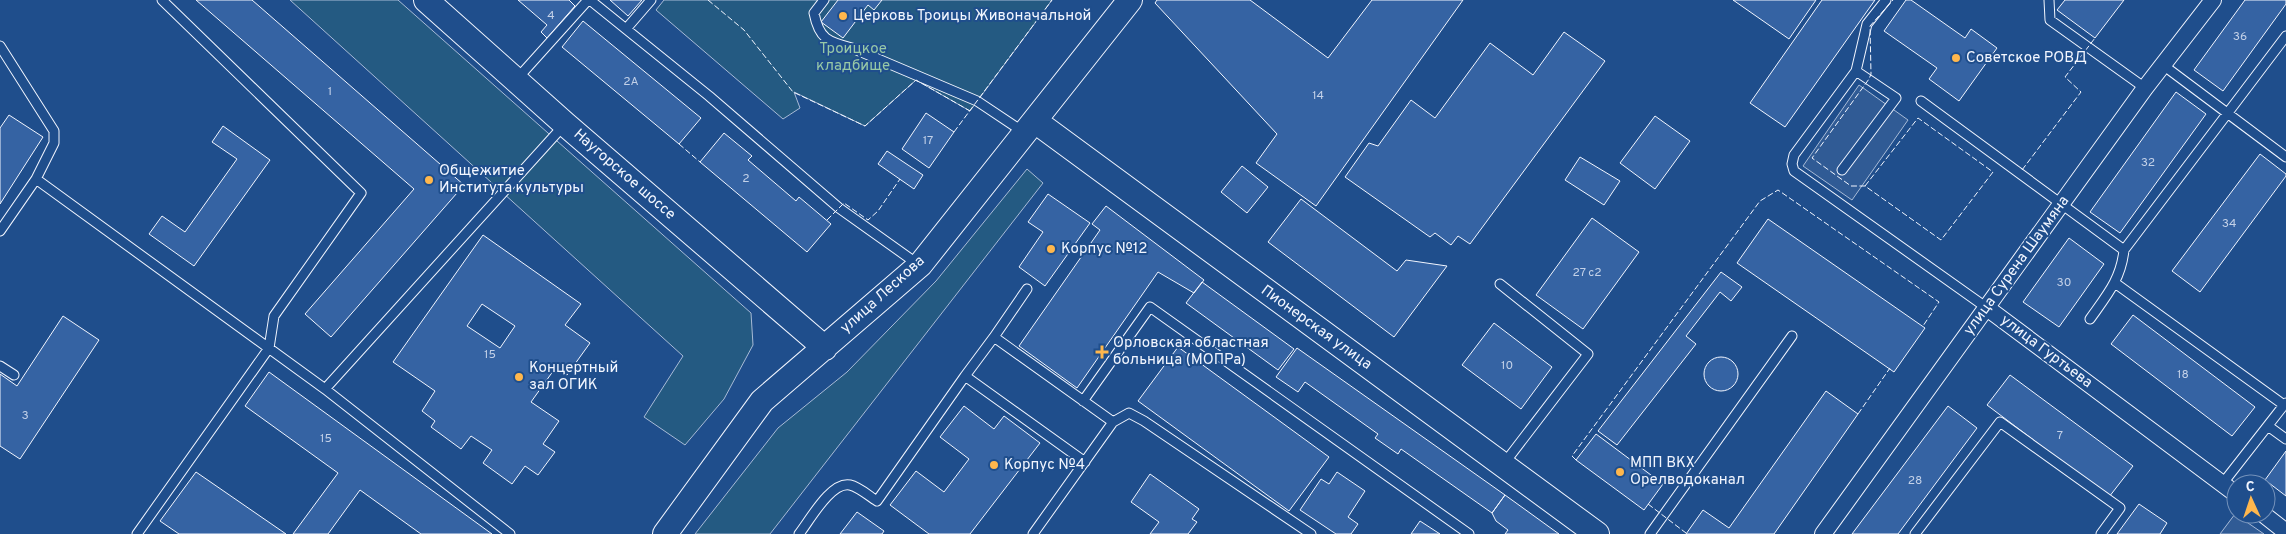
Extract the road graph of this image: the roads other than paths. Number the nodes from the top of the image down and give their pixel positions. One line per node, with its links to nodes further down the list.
1 (162, 0): 35 (lane)
2 (426, 0): 15 (main road, Наугорское шоссе)
3 (589, 0): 10 (lane); 15 (lane)
4 (651, 0): 10 (lane)
5 (824, 0): 20 (lane)
6 (1130, 0): 20 (main road, улица Лескова)
7 (1886, 0): 14 (lane)
8 (2049, 0): 16 (lane)
9 (2212, 0): 13 (street, улица Сурена Шаумяна)
10 (626, 30): 27 (lane)
11 (2286, 36): 18 (lane)
12 (0, 46): 23 (lane)
13 (2163, 65): 16 (street, улица Сурена Шаумяна); 18 (lane)
14 (1856, 71): 22 (lane); 31 (lane, улица Гуртьева)
15 (516, 80): 19 (main road, Наугорское шоссе)
16 (2145, 88): 24 (street, улица Сурена Шаумяна)
17 (1921, 101): 24 (lane)
18 (2228, 113): 21 (lane); 26 (lane)
19 (565, 124): 36 (main road, Наугорское шоссе); 40 (lane)
20 (1030, 127): 27 (main road, улица Лескова); 47 (main road, Пионерская улица)
21 (2286, 157)
22 (1842, 170)
23 (36, 178): 25 (lane); 35 (lane)
24 (2060, 205): 26 (lane); 31 (street, улица Сурена Шаумяна)
25 (0, 231)
26 (2124, 250): 28 (lane)
27 (920, 266): 36 (main road, улица Лескова)
28 (2115, 283): 32 (lane); 42 (lane)
29 (1500, 284): 47 (lane)
30 (1027, 288): 33 (lane)
31 (1987, 308): 48 (street, улица Гуртьева); 62 (street, улица Сурена Шаумяна)
32 (2090, 319)
33 (994, 336): 39 (lane); 41 (lane)
34 (1792, 336): 61 (lane)
35 (268, 348): 40 (lane); 53 (lane)
36 (825, 348): 55 (main road, улица Лескова)
37 (0, 366): 38 (lane)
38 (14, 375)
39 (966, 376): 46 (lane); 56 (lane)
40 (325, 389): 54 (lane)
41 (1083, 401): 43 (lane); 59 (lane)
42 (2285, 404): 44 (lane)
43 (1113, 422): 46 (lane); 51 (lane)
44 (2268, 426): 45 (lane); 48 (lane)
45 (2286, 439)
46 (1085, 462): 57 (lane)
47 (1503, 465): 60 (main road, Пионерская улица)
48 (2223, 484): 49 (street, улица Гуртьева)
49 (2226, 486)
50 (2276, 524): 52 (street)
51 (1300, 531): 58 (lane)
52 (2286, 532)
53 (137, 534)
54 (510, 534)
55 (665, 534)
56 (799, 534)
57 (1033, 534)
58 (1311, 534)
59 (1469, 534)
60 (1597, 534)
61 (1650, 534)
62 (1823, 534)
63 (1915, 534): 64 (lane)
64 (2101, 534)

